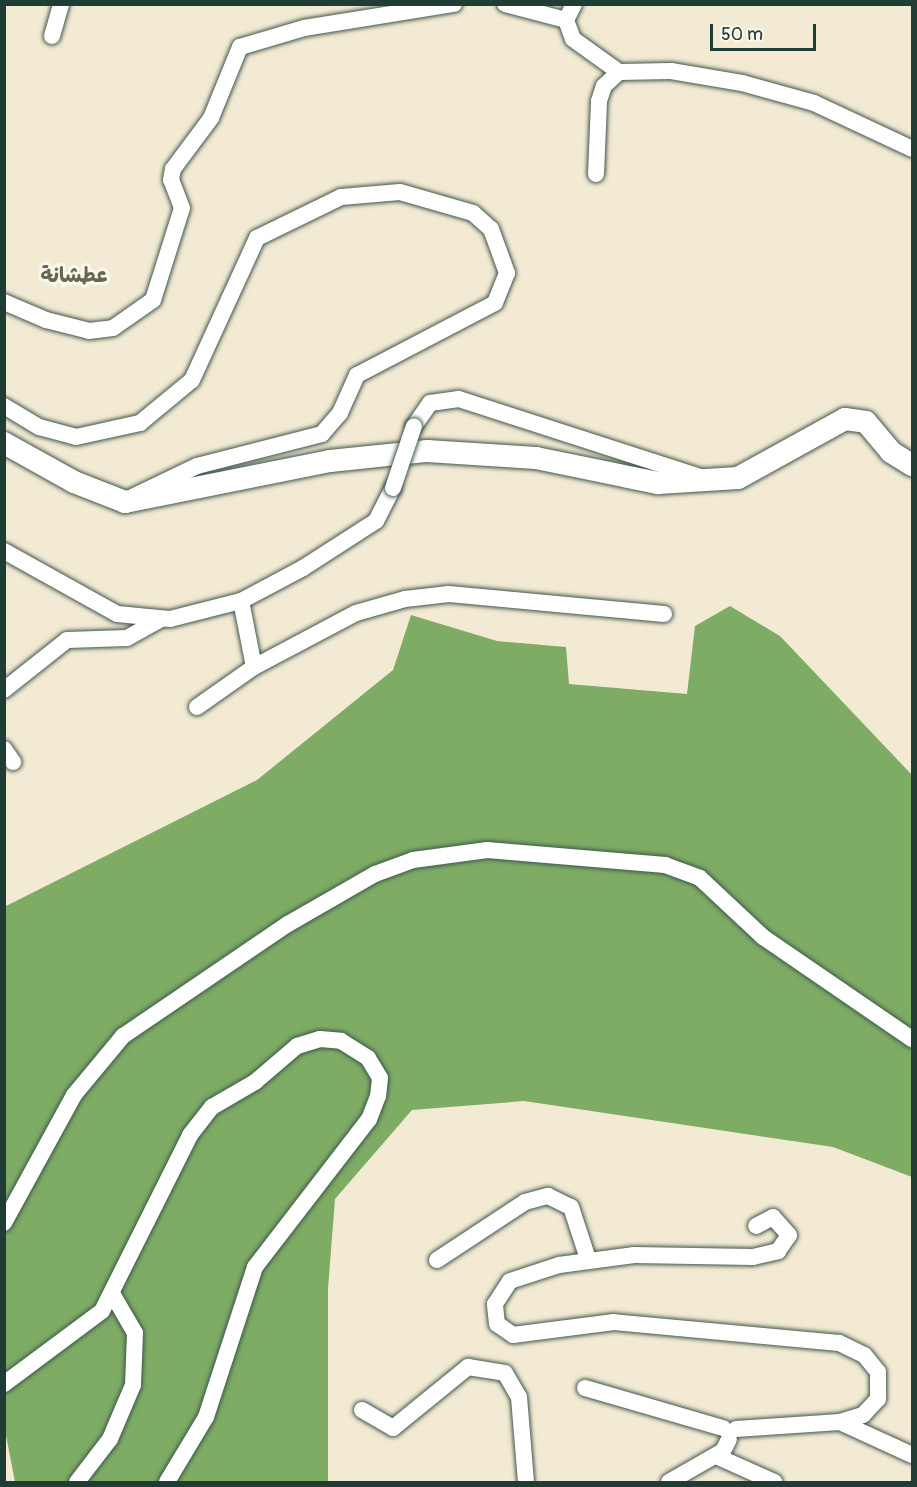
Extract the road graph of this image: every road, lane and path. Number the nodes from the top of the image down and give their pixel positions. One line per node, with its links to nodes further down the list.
1 (61, 4): 6 (street)
2 (454, 4): 10 (street)
3 (505, 4): 5 (street)
4 (574, 4): 5 (street)
5 (566, 20): 7 (street)
6 (52, 36)
7 (619, 72): 8 (street); 9 (street)
8 (912, 149)
9 (596, 174)
10 (4, 302)
11 (4, 406): 15 (street)
12 (4, 443): 15 (main road)
13 (912, 465): 14 (main road)
14 (710, 480): 15 (main road); 17 (street, bridge)
15 (124, 502)
16 (4, 551): 19 (street)
17 (242, 601): 19 (street); 20 (street)
18 (664, 614): 20 (street)
19 (160, 620): 21 (street)
20 (254, 667): 22 (street)
21 (4, 690)
22 (196, 707)
23 (912, 1039): 24 (street)
24 (4, 1223)
25 (756, 1226): 26 (street)
26 (588, 1259): 27 (street); 32 (street)
27 (437, 1260)
28 (113, 1295): 29 (street); 36 (street); 37 (street)
29 (4, 1384)
30 (585, 1388): 33 (street)
31 (362, 1410): 38 (street)
32 (840, 1422): 33 (street); 34 (street)
33 (729, 1432): 35 (street)
34 (912, 1455)
35 (716, 1456): 39 (street); 40 (street)
36 (77, 1482)
37 (167, 1482)
38 (526, 1482)
39 (669, 1482)
40 (774, 1482)

